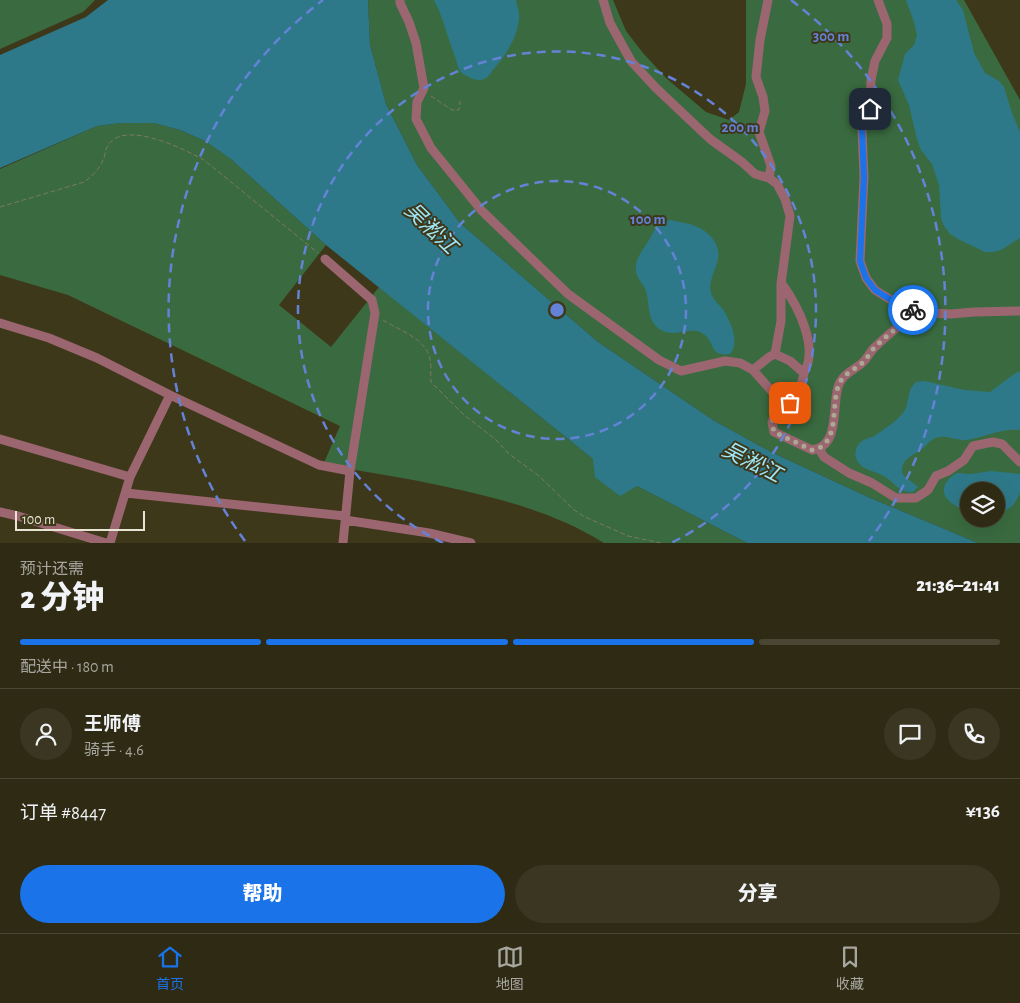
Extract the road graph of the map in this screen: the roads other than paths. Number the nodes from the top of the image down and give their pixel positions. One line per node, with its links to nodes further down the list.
1 (400, 0): 12 (street)
2 (602, 0): 5 (street)
3 (768, 0): 5 (street)
4 (878, 0): 9 (street)
5 (769, 178): 7 (street)
6 (325, 259): 19 (street)
7 (781, 284): 11 (street); 13 (street)
8 (1020, 311): 9 (street)
9 (916, 312): 17 (street)
10 (0, 323): 14 (street)
11 (775, 354): 12 (street); 13 (street)
12 (753, 370): 15 (street)
13 (804, 373): 15 (street)
14 (170, 395): 19 (street); 20 (street)
15 (778, 407): 17 (street)
16 (0, 439): 20 (street)
17 (818, 449): 18 (street)
18 (1020, 462)
19 (350, 471): 23 (street)
20 (130, 477): 21 (street)
21 (126, 493): 23 (street); 25 (street)
22 (0, 512): 24 (street)
23 (345, 518): 26 (street); 27 (street)
24 (106, 543)
25 (110, 543)
26 (342, 543)
27 (471, 543)

